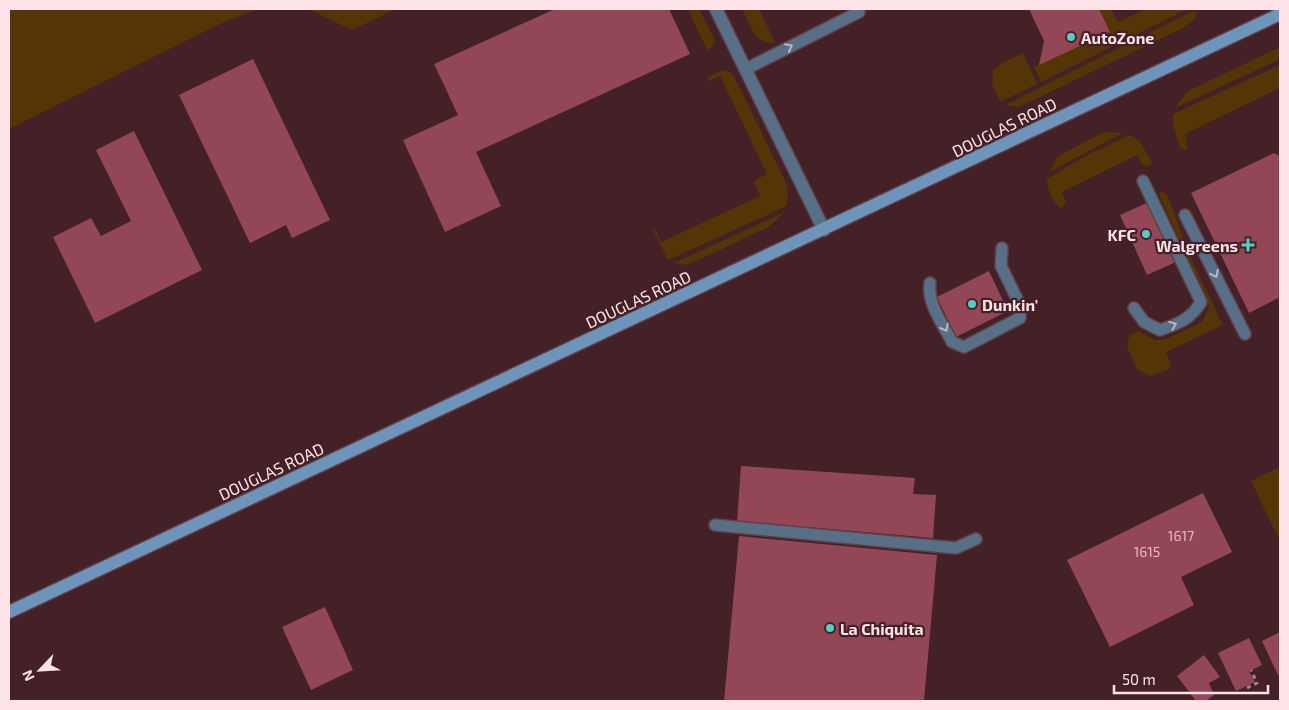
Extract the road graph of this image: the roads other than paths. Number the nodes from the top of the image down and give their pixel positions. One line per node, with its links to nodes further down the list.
1 (716, 9): 4 (street)
2 (857, 9): 4 (lane, one-way to 2)
3 (1280, 14): 7 (street, DOUGLAS ROAD)
4 (746, 69): 7 (street)
5 (1143, 181): 10 (lane, one-way to 5)
6 (1185, 215): 11 (lane, one-way to 11)
7 (824, 230): 14 (street, DOUGLAS ROAD)
8 (1002, 248): 9 (lane, one-way to 8)
9 (930, 283)
10 (1134, 308)
11 (1245, 334)
12 (715, 525): 13 (lane)
13 (976, 539)
14 (9, 612)

